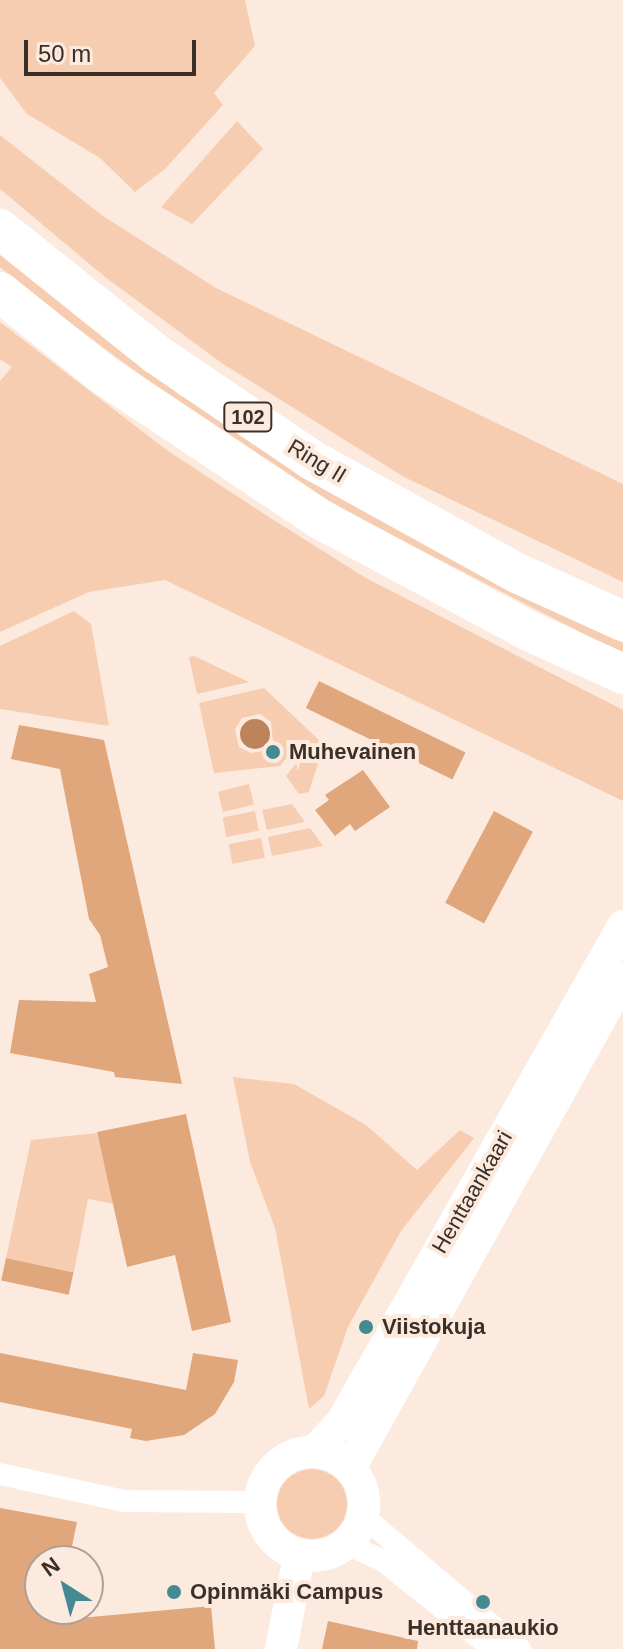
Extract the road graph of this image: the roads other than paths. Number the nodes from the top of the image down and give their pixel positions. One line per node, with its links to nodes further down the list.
1 (0, 229): 3 (highway, Ring II / 102)
2 (0, 292): 6 (highway, 102)
3 (517, 573): 4 (highway); 5 (highway, Ring II / 102)
4 (623, 596)
5 (623, 621)
6 (623, 674)
7 (623, 926): 9 (main road, Henttaankaari)
8 (623, 978): 10 (main road, Henttaankaari)
9 (314, 1452): 10 (main road); 12 (main road)
10 (350, 1468): 13 (main road)
11 (0, 1474): 12 (street)
12 (259, 1502): 15 (main road)
13 (363, 1516): 14 (main road); 18 (street)
14 (347, 1544): 15 (main road); 17 (street)
15 (299, 1556): 16 (main road)
16 (281, 1649)
17 (493, 1649)
18 (520, 1649)

